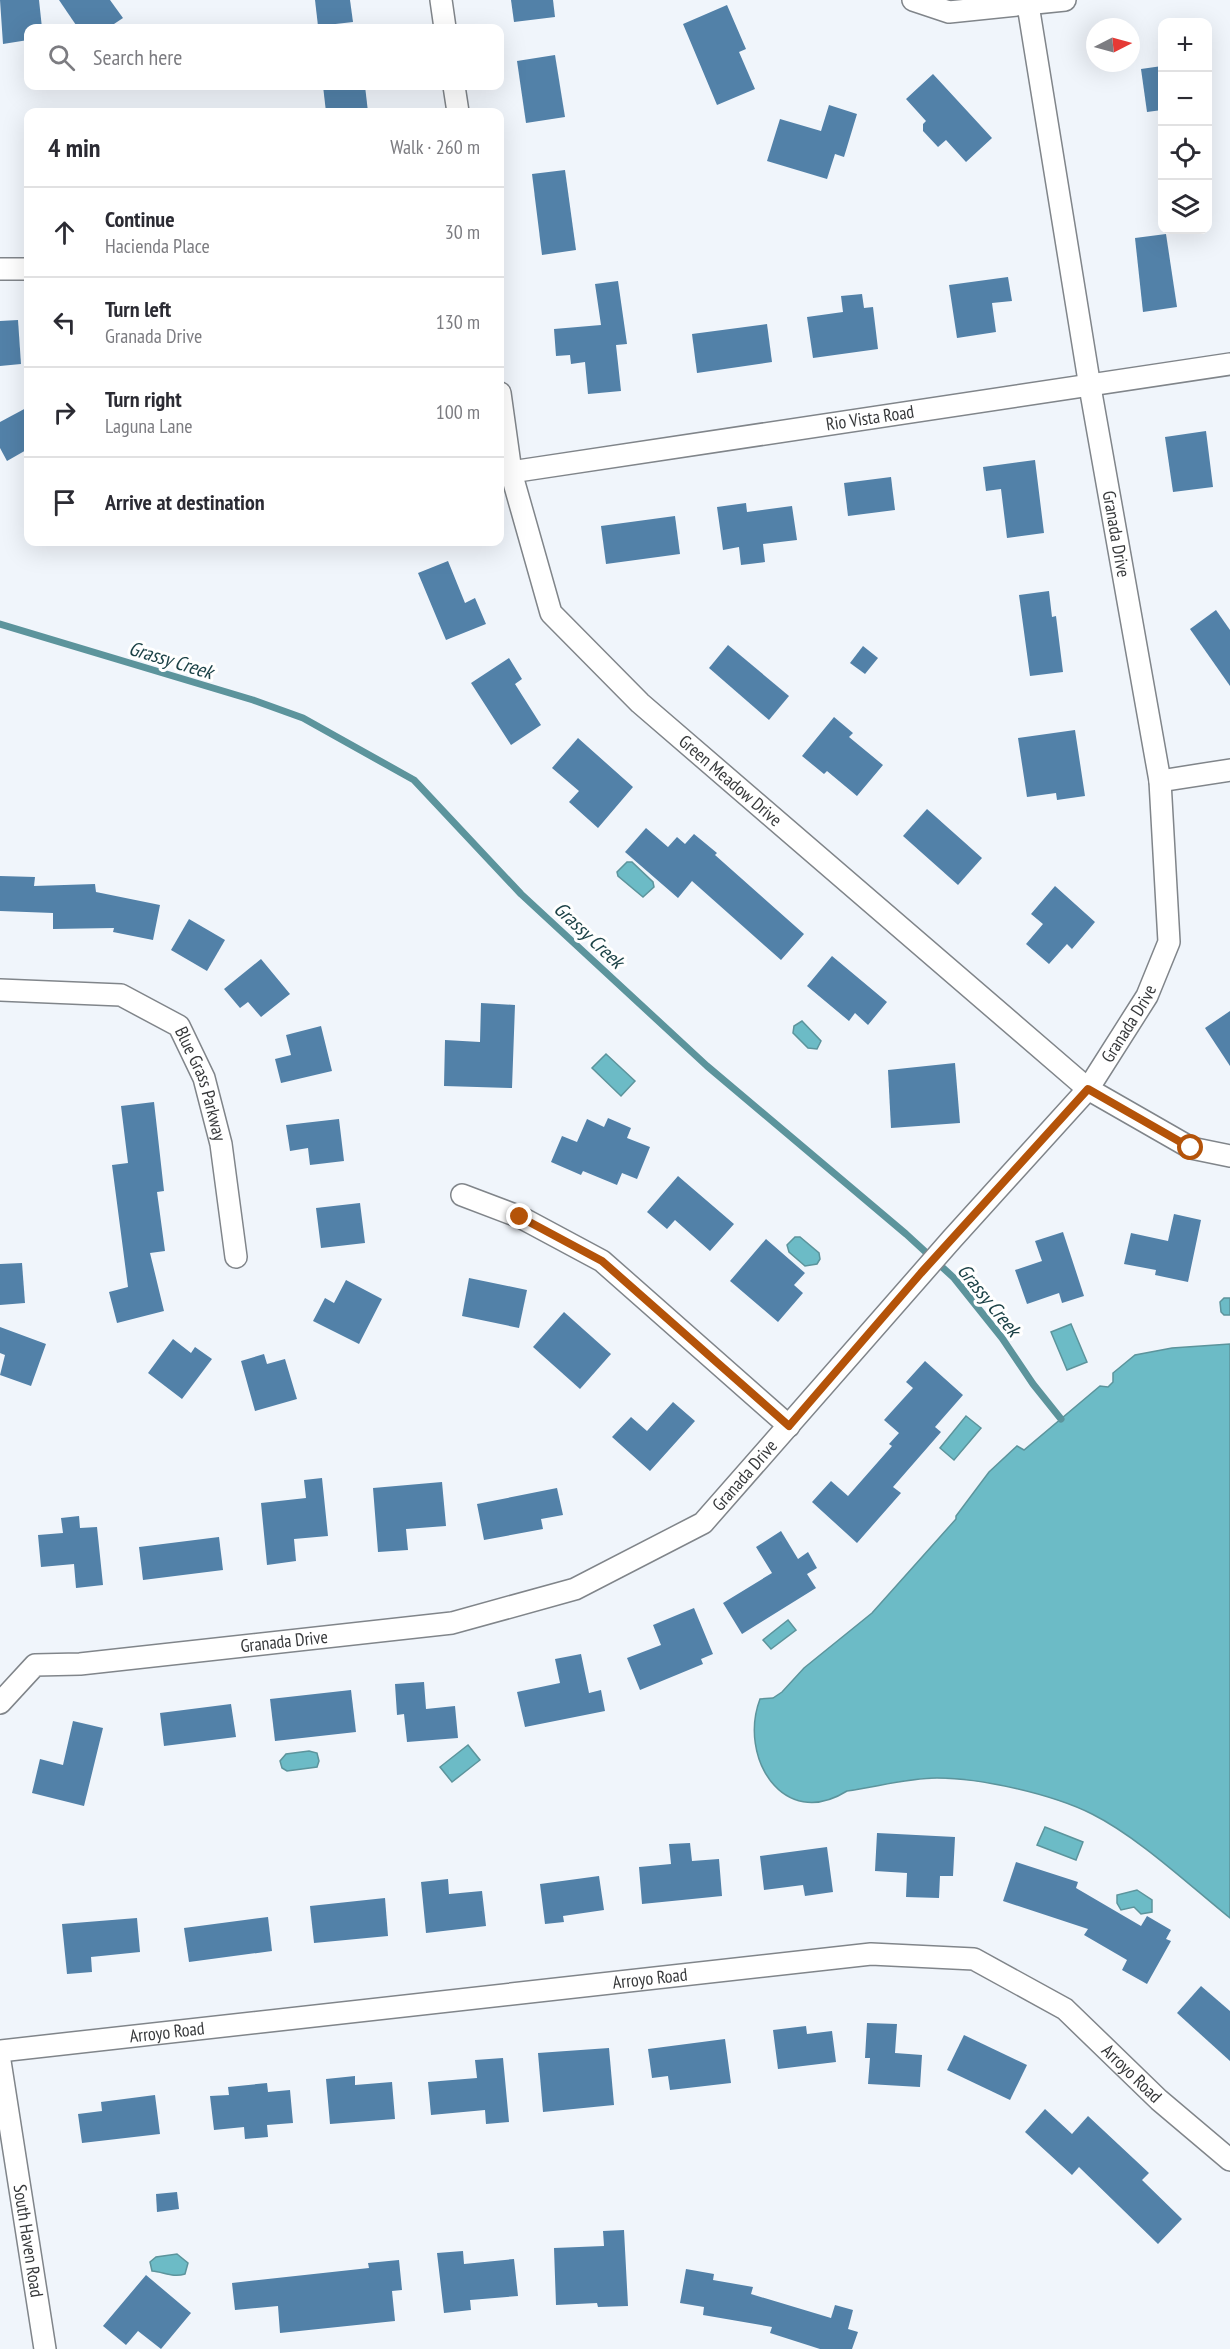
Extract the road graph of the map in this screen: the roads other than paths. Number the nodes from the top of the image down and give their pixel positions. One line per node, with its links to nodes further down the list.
1 (441, 0): 5 (street)
2 (913, 0): 4 (street)
3 (1065, 0): 4 (street)
4 (1028, 5): 11 (street, Granada Drive)
5 (445, 24)
6 (455, 90): 7 (street)
7 (457, 108)
8 (0, 268): 9 (street)
9 (24, 269)
10 (1230, 364): 11 (street, Rio Vista Road)
11 (1090, 387): 13 (street, Rio Vista Road); 15 (street, Granada Drive)
12 (504, 422): 13 (street, Green Meadow Drive)
13 (511, 472): 17 (street, Green Meadow Drive)
14 (1230, 770): 15 (street)
15 (1160, 781): 17 (street, Granada Drive)
16 (0, 990): 20 (street, Blue Grass Parkway)
17 (1088, 1089): 18 (street, Green Meadow Drive); 21 (street, Granada Drive)
18 (1230, 1156)
19 (462, 1195): 21 (street)
20 (236, 1257)
21 (789, 1426): 22 (street, Granada Drive)
22 (0, 1703)
23 (0, 2050): 25 (street, Arroyo Road)
24 (0, 2061): 26 (street, South Haven Road)
25 (1230, 2160)
26 (45, 2349)

